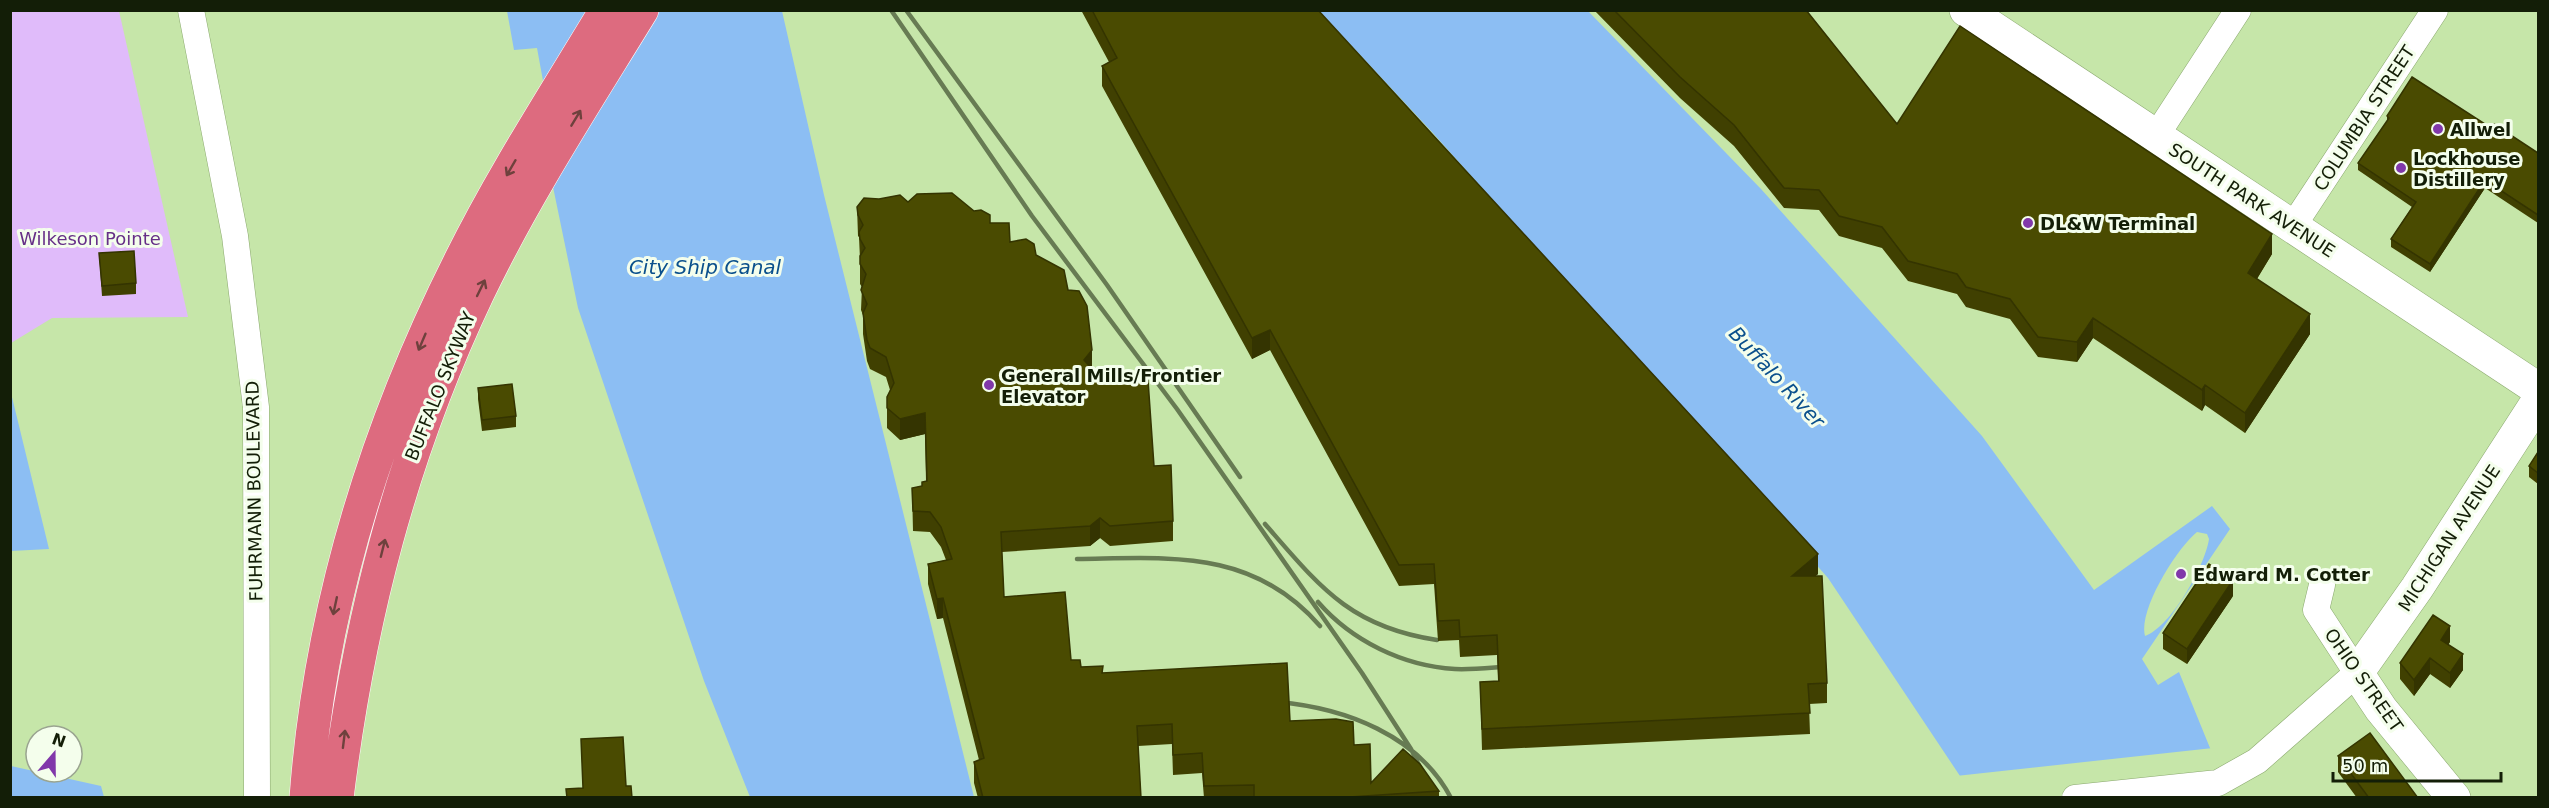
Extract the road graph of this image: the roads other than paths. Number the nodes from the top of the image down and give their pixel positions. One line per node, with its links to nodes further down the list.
1 (191, 10): 13 (street, FUHRMANN BOULEVARD)
2 (606, 10): 14 (highway, BUFFALO SKYWAY, one-way to 14)
3 (642, 10): 15 (highway, BUFFALO SKYWAY, one-way to 3)
4 (1965, 10): 7 (street, SOUTH PARK AVENUE)
5 (2238, 10): 7 (street)
6 (2435, 10): 8 (street, COLUMBIA STREET)
7 (2156, 136): 8 (street, SOUTH PARK AVENUE)
8 (2293, 226): 9 (street, SOUTH PARK AVENUE)
9 (2538, 389)
10 (2538, 401): 12 (street, MICHIGAN AVENUE)
11 (2322, 585): 12 (street, OHIO STREET)
12 (2357, 673): 16 (street); 17 (street, OHIO STREET)
13 (257, 798)
14 (306, 798)
15 (337, 798)
16 (2075, 798)
17 (2454, 798)

